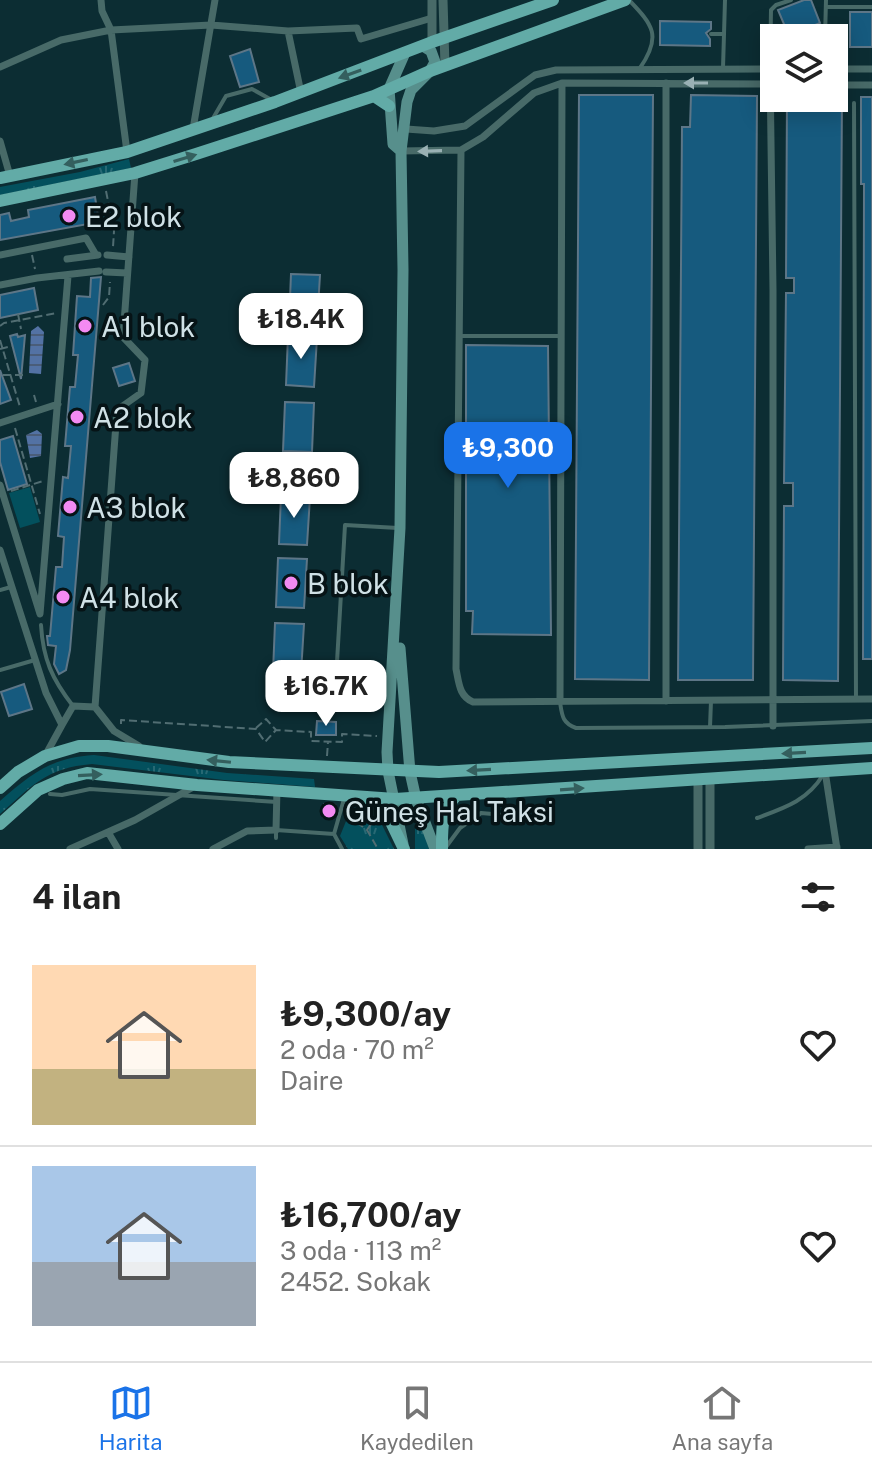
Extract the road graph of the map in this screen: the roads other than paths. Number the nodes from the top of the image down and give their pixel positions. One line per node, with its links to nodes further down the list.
1 (101, 0): 16 (street)
2 (215, 0): 15 (street)
3 (432, 0): 12 (street)
4 (443, 0): 20 (street)
5 (553, 0): 20 (main road)
6 (627, 0): 22 (main road); 24 (lane)
7 (725, 0): 19 (lane)
8 (791, 0): 13 (lane)
9 (826, 0): 10 (lane)
10 (826, 7): 11 (lane); 14 (lane)
11 (872, 7)
12 (432, 18): 17 (street); 20 (street)
13 (771, 24)
14 (825, 24)
15 (211, 25): 16 (street); 17 (street); 43 (street)
16 (111, 30): 23 (street); 48 (street)
17 (288, 31): 36 (street)
18 (711, 34): 19 (lane)
19 (724, 34): 25 (lane)
20 (433, 42): 21 (main road); 22 (street); 29 (main road)
21 (404, 55): 35 (main road); 36 (main road, one-way to 36)
22 (445, 66): 29 (main road)
23 (0, 67)
24 (640, 68): 25 (street); 44 (street)
25 (723, 68): 26 (street)
26 (760, 69)
27 (848, 69): 28 (street)
28 (872, 69)
29 (430, 71): 35 (main road); 44 (main road)
30 (562, 83): 31 (street); 46 (street); 60 (street)
31 (666, 83): 32 (street, one-way to 31); 79 (street)
32 (760, 84)
33 (848, 85): 34 (street)
34 (872, 85)
35 (389, 89): 37 (main road); 40 (main road)
36 (301, 93): 38 (main road)
37 (374, 96): 40 (main road); 49 (main road, one-way to 37)
38 (275, 102): 42 (main road); 42 (lane)
39 (854, 103): 78 (lane)
40 (389, 106): 47 (main road)
41 (772, 112): 77 (street)
42 (210, 124): 43 (main road)
43 (193, 129): 48 (main road)
44 (406, 129): 47 (main road)
45 (1, 145): 50 (street)
46 (461, 150): 47 (street, one-way to 47); 59 (street)
47 (401, 151): 64 (main road)
48 (127, 152): 50 (main road, one-way to 50)
49 (135, 173): 51 (main road); 54 (street)
50 (5, 177)
51 (0, 201)
52 (0, 255): 53 (street)
53 (104, 255): 54 (street); 55 (street)
54 (129, 257): 56 (street)
55 (67, 259)
56 (127, 273): 57 (street); 81 (street)
57 (68, 276): 58 (street); 61 (street)
58 (0, 285)
59 (459, 336): 60 (lane); 75 (street)
60 (562, 336): 75 (street)
61 (58, 404): 62 (street); 69 (street)
62 (0, 423)
63 (1, 489): 69 (street)
64 (400, 528): 68 (main road); 73 (lane)
65 (0, 550): 66 (street)
66 (11, 587): 67 (lane); 71 (street)
67 (0, 590)
68 (397, 608): 73 (main road); 92 (main road)
69 (40, 614): 70 (street)
70 (41, 625): 80 (lane)
71 (35, 660): 72 (lane); 83 (street)
72 (0, 670)
73 (392, 681): 90 (main road)
74 (872, 699): 78 (street)
75 (560, 700): 79 (street); 85 (lane)
76 (711, 700): 77 (street); 79 (street); 85 (lane)
77 (772, 700): 78 (street); 84 (street)
78 (856, 700)
79 (666, 701)
80 (73, 706): 81 (street); 83 (street)
81 (95, 707): 87 (street)
82 (872, 721): 84 (lane)
83 (62, 725): 88 (street)
84 (773, 726): 85 (lane)
85 (710, 727)
86 (872, 748): 92 (main road, one-way to 92)
87 (164, 754): 88 (main road); 90 (main road, one-way to 87)
88 (45, 756): 95 (main road)
89 (872, 768): 91 (main road)
90 (388, 771): 92 (main road); 101 (main road)
91 (825, 771): 93 (main road); 104 (lane); 109 (street)
92 (410, 772): 102 (main road)
93 (704, 779): 100 (main road, one-way to 93); 117 (street); 118 (street)
94 (197, 785): 98 (street); 99 (main road); 105 (main road, one-way to 94)
95 (0, 788)
96 (50, 794): 98 (lane)
97 (346, 794): 99 (main road); 101 (main road); 108 (lane); 114 (main road)
98 (178, 796): 99 (lane); 106 (street)
99 (277, 796): 107 (street)
100 (455, 797): 102 (main road); 116 (main road)
101 (395, 799): 102 (main road); 114 (main road)
102 (416, 799): 115 (main road)
103 (517, 816): 116 (lane)
104 (757, 818)
105 (0, 824)
106 (108, 832): 110 (street); 111 (street)
107 (276, 834): 108 (lane); 112 (street)
108 (334, 834): 113 (lane)
109 (837, 848): 119 (street)
110 (70, 849)
111 (118, 849)
112 (213, 849)
113 (342, 849)
114 (404, 849)
115 (435, 849)
116 (443, 849)
117 (698, 849)
118 (710, 849)
119 (808, 849)

